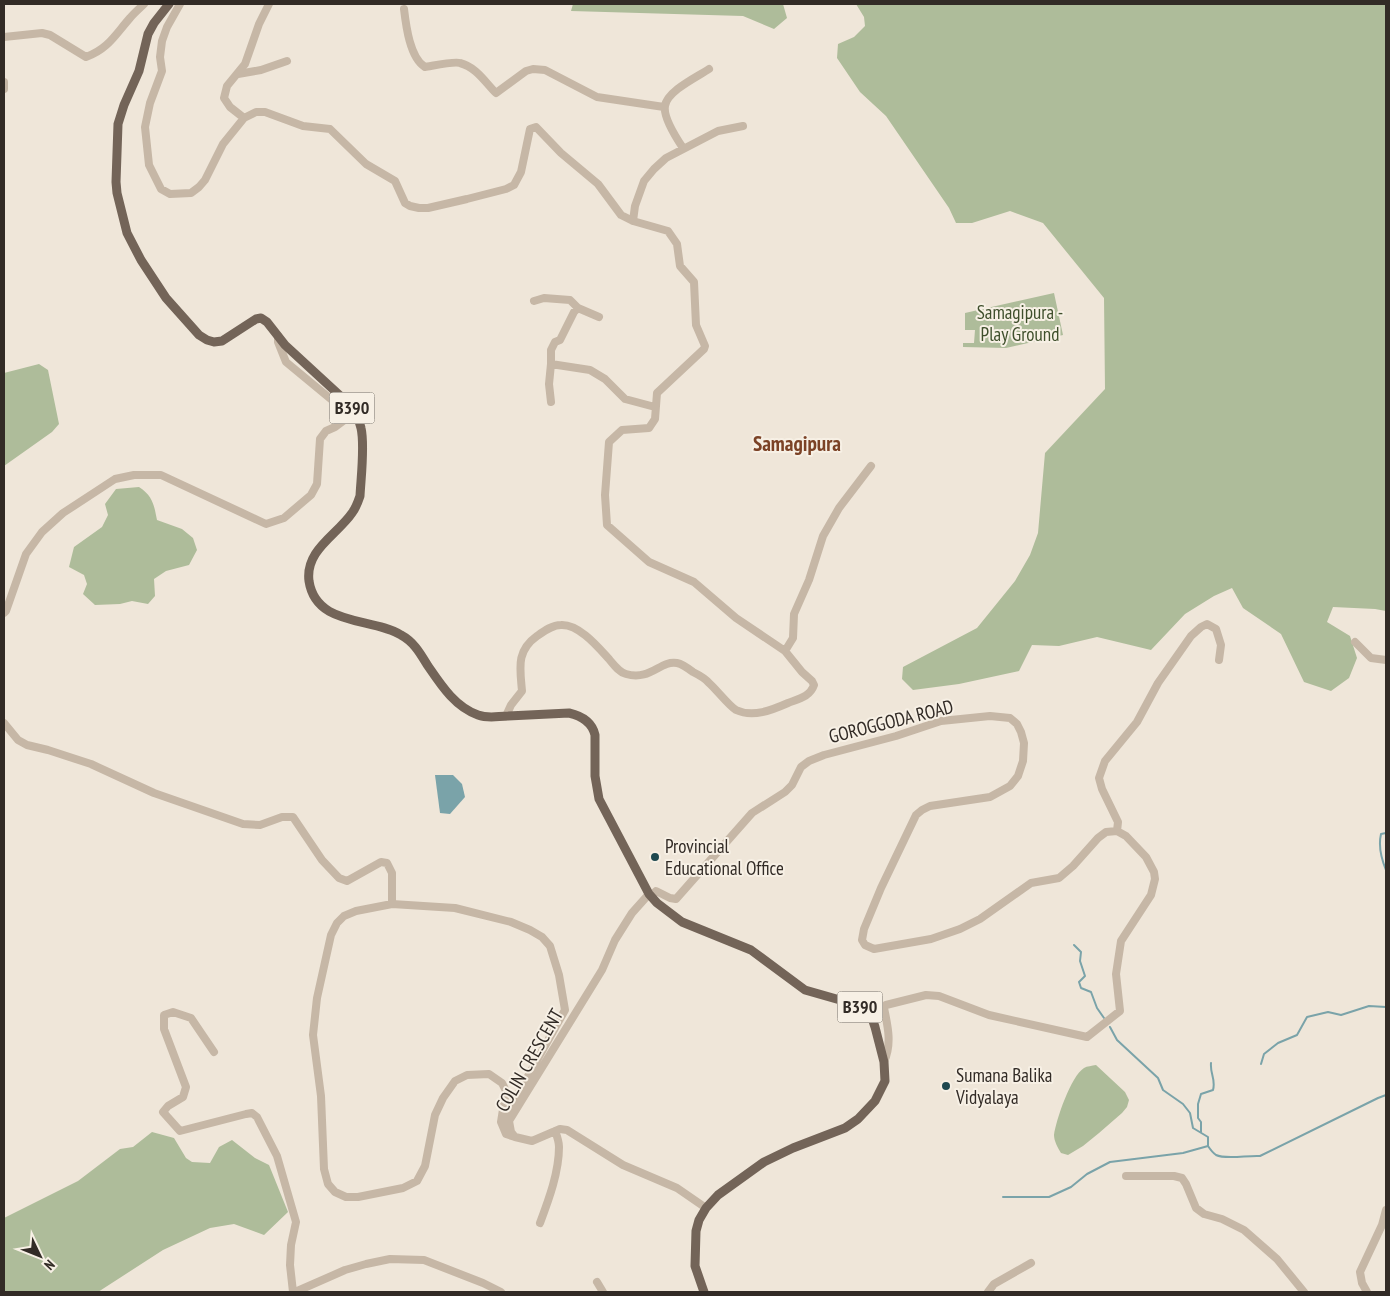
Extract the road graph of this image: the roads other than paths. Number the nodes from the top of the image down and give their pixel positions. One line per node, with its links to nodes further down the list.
1 (144, 4): 6 (street)
2 (169, 4): 20 (main road, B390)
3 (180, 4): 13 (street)
4 (269, 4): 9 (street)
5 (404, 9): 12 (street)
6 (4, 37)
7 (287, 62): 9 (street)
8 (709, 69): 12 (street)
9 (238, 74): 13 (street)
10 (4, 82): 11 (street)
11 (4, 89)
12 (664, 107): 15 (street)
13 (244, 118): 16 (street)
14 (743, 126): 15 (street)
15 (683, 148): 16 (street)
16 (633, 221): 23 (street)
17 (534, 300): 18 (street)
18 (578, 308): 19 (street); 21 (street)
19 (599, 317)
20 (278, 333): 25 (street); 30 (main road, B390)
21 (551, 364): 22 (street); 23 (street)
22 (551, 402)
23 (655, 407): 27 (street)
24 (871, 466): 27 (street)
25 (4, 613)
26 (1355, 642): 29 (street)
27 (785, 650): 30 (street)
28 (1220, 660): 32 (street)
29 (1386, 660)
30 (506, 716): 33 (main road, B390)
31 (4, 723): 34 (street)
32 (1117, 831): 33 (street, GOROGGODA ROAD); 36 (street)
33 (650, 895): 36 (main road, B390); 37 (street, COLIN CRESCENT)
34 (392, 904): 37 (street); 39 (street)
35 (214, 1052): 46 (street)
36 (884, 1062): 41 (main road, B390)
37 (509, 1121): 39 (street, COLIN CRESCENT)
38 (556, 1132): 39 (street, COLIN CRESCENT); 41 (street); 43 (street)
39 (515, 1137)
40 (1126, 1176): 51 (street)
41 (706, 1208): 49 (main road, B390)
42 (1386, 1210): 52 (street)
43 (540, 1223)
44 (1031, 1263): 50 (street)
45 (597, 1282): 48 (street)
46 (294, 1292): 47 (street)
47 (501, 1292)
48 (603, 1292)
49 (704, 1292)
50 (988, 1292)
51 (1304, 1292)
52 (1367, 1292)

